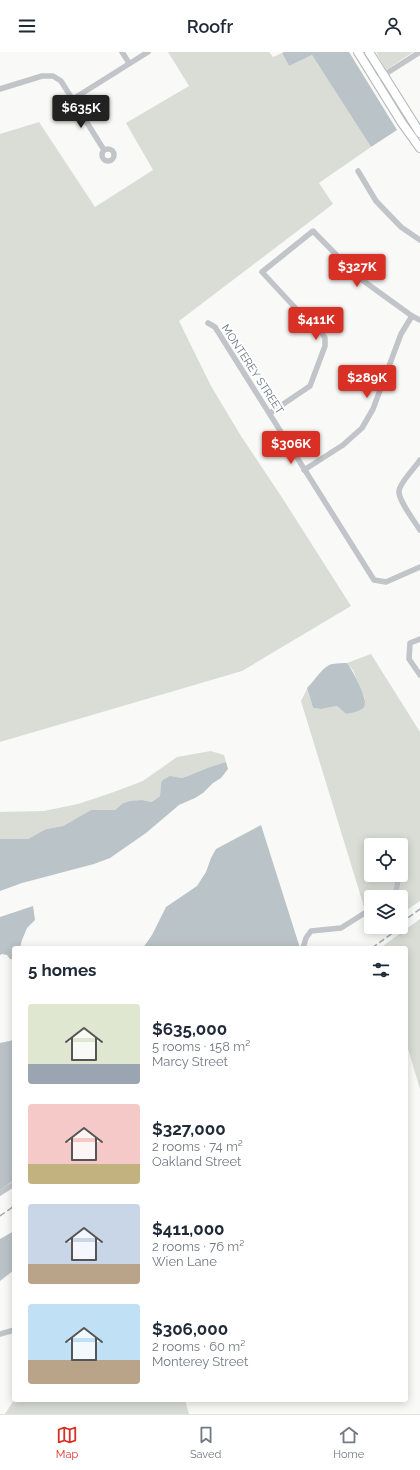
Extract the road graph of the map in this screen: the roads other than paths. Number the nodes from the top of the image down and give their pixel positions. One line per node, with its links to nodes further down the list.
1 (122, 52): 6 (street)
2 (148, 52): 6 (street)
3 (358, 52): 8 (main road)
4 (369, 52): 7 (main road)
5 (420, 52): 7 (street)
6 (129, 63): 10 (street)
7 (383, 75): 8 (street); 11 (main road)
8 (376, 80): 12 (main road)
9 (0, 89): 10 (street)
10 (73, 99): 13 (street)
11 (420, 133)
12 (420, 148)
13 (104, 150)
14 (358, 171): 15 (street)
15 (420, 240)
16 (412, 316): 17 (street); 19 (street); 21 (street)
17 (420, 320)
18 (208, 323): 19 (street, MONTEREY STREET)
19 (270, 413): 21 (street, MONTEREY STREET)
20 (420, 460): 22 (street)
21 (304, 470): 23 (street, MONTEREY STREET)
22 (420, 530)
23 (420, 567)
24 (420, 639): 25 (street)
25 (420, 675)
26 (364, 913): 27 (street)
27 (303, 946)
28 (12, 1185): 29 (street)
29 (0, 1194)
30 (12, 1331): 31 (street)
31 (0, 1334)

